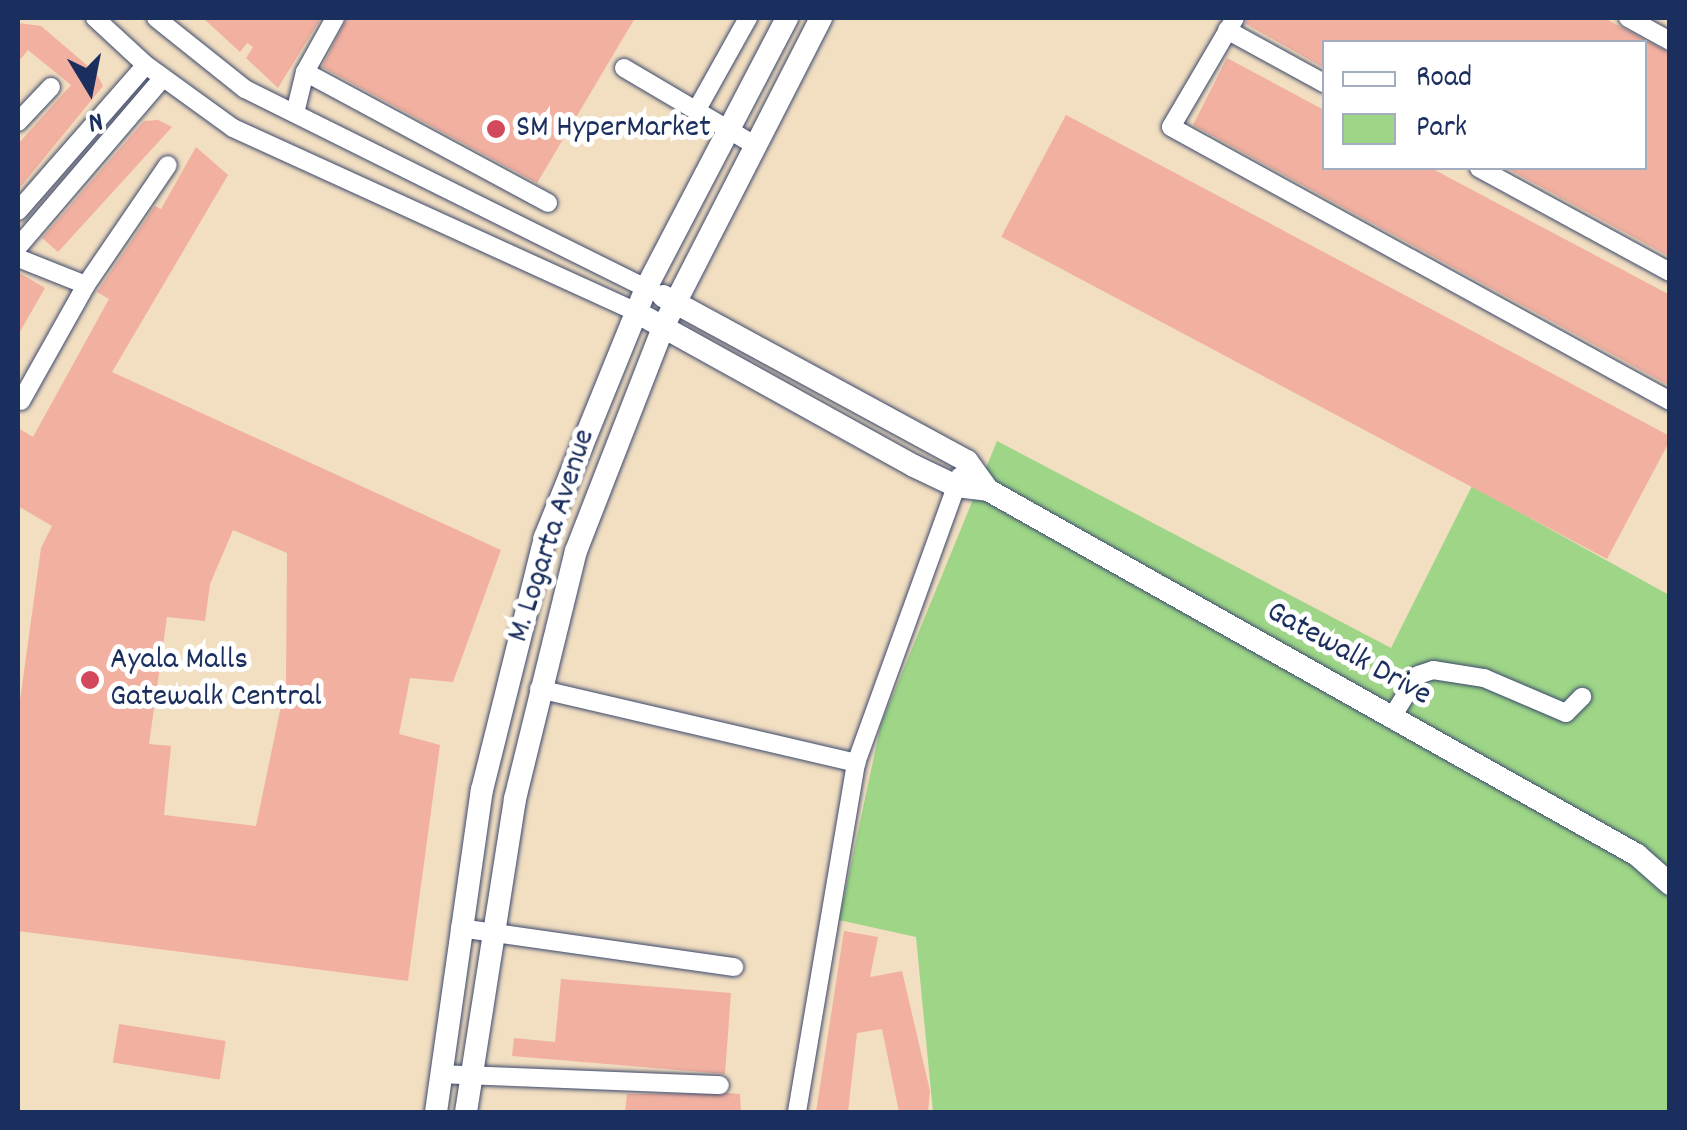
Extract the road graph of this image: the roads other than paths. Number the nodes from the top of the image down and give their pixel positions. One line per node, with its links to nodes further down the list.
1 (95, 18): 12 (street)
2 (156, 18): 10 (street)
3 (186, 18): 10 (street)
4 (335, 18): 14 (street)
5 (748, 18): 18 (street)
6 (787, 18): 21 (main road, M. Logarta Avenue)
7 (821, 18): 22 (main road, M. Logarta Avenue)
8 (1628, 18): 11 (street)
9 (1231, 24): 16 (street); 38 (street)
10 (173, 33): 19 (street)
11 (1670, 41)
12 (146, 65): 15 (street); 26 (street)
13 (624, 68): 18 (street)
14 (305, 72): 19 (street); 27 (street)
15 (163, 78): 28 (street); 29 (street)
16 (1322, 83)
17 (51, 87): 20 (street)
18 (696, 111): 21 (street)
19 (295, 113): 25 (street)
20 (18, 122)
21 (726, 130): 22 (street); 33 (main road, M. Logarta Avenue)
22 (753, 144): 34 (main road, M. Logarta Avenue)
23 (168, 165): 32 (street)
24 (1483, 170): 31 (street)
25 (422, 174): 28 (street); 33 (street)
26 (20, 201)
27 (548, 203)
28 (408, 205): 35 (street)
29 (18, 247)
30 (18, 258): 32 (street)
31 (1670, 272)
32 (86, 285): 37 (street)
33 (646, 288): 34 (main road, Gatewalk Drive); 35 (main road, M. Logarta Avenue)
34 (675, 301): 36 (main road, M. Logarta Avenue); 39 (main road, Gatewalk Drive)
35 (636, 312): 36 (main road, Gatewalk Drive); 42 (main road, M. Logarta Avenue)
36 (664, 325): 40 (main road, Gatewalk Drive); 43 (main road, M. Logarta Avenue)
37 (20, 401)
38 (1670, 401)
39 (967, 462): 40 (street); 41 (main road, Gatewalk Drive)
40 (956, 486): 41 (main road, Gatewalk Drive); 47 (street)
41 (988, 490): 46 (main road, Gatewalk Drive)
42 (527, 594): 43 (main road); 49 (main road, M. Logarta Avenue)
43 (560, 606): 44 (main road, M. Logarta Avenue)
44 (540, 689): 47 (street); 50 (main road, M. Logarta Avenue)
45 (1582, 697): 46 (street)
46 (1392, 717): 48 (main road, Gatewalk Drive)
47 (856, 762): 57 (street)
48 (1670, 884)
49 (460, 928): 50 (street); 52 (main road, M. Logarta Avenue)
50 (492, 933): 51 (street); 53 (main road, M. Logarta Avenue)
51 (734, 967)
52 (442, 1074): 53 (street); 55 (main road, M. Logarta Avenue)
53 (472, 1077): 54 (street); 56 (main road, M. Logarta Avenue)
54 (720, 1085)
55 (436, 1112)
56 (466, 1112)
57 (797, 1112)

